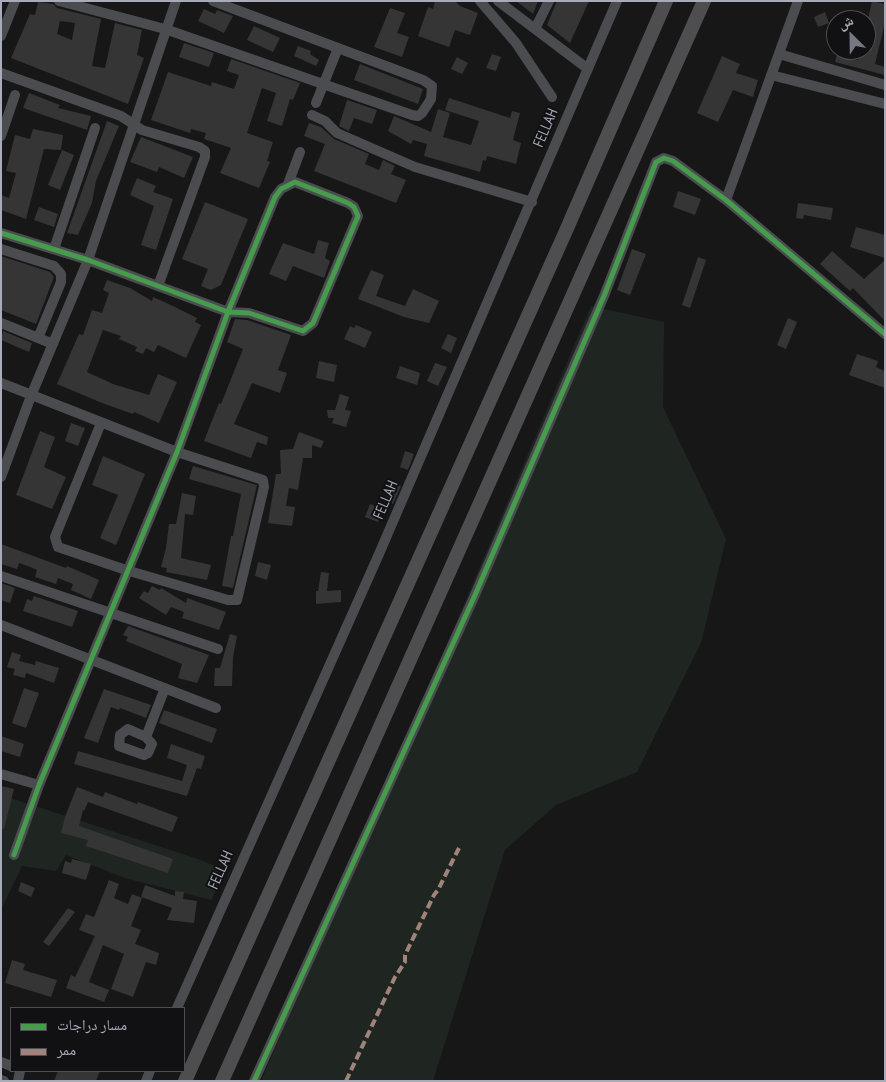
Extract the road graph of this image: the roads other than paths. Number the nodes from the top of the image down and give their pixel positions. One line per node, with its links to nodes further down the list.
1 (15, 1): 14 (street)
2 (59, 1): 12 (street)
3 (176, 1): 12 (street)
4 (213, 1): 15 (street)
5 (480, 1): 23 (street)
6 (498, 1): 13 (street)
7 (549, 1): 13 (street)
8 (617, 1): 17 (street, FELLAH)
9 (666, 1): 62 (highway)
10 (704, 1): 63 (highway)
11 (798, 1): 16 (street)
12 (165, 29): 20 (street); 27 (street)
13 (535, 29): 17 (street)
14 (1, 36)
15 (338, 48): 20 (street); 20 (street)
16 (779, 54): 19 (street); 21 (street)
17 (588, 69): 33 (street, FELLAH)
18 (1, 73): 27 (street)
19 (772, 75): 25 (street); 32 (street)
20 (324, 83): 24 (street)
21 (885, 85)
22 (16, 96): 29 (street)
23 (552, 97)
24 (316, 103)
25 (885, 104)
26 (312, 116): 33 (street)
27 (135, 125): 37 (street); 38 (street)
28 (94, 128): 36 (street)
29 (1, 136)
30 (300, 152): 31 (street)
31 (288, 184): 39 (street); 39 (street)
32 (726, 200): 41 (street); 64 (street)
33 (532, 202): 61 (street, FELLAH)
34 (1, 232): 36 (street)
35 (1, 248): 42 (street)
36 (54, 249): 37 (street)
37 (88, 260): 38 (street); 43 (street)
38 (158, 286): 39 (street)
39 (228, 312): 47 (street)
40 (1, 323): 42 (street)
41 (885, 334)
42 (38, 338): 43 (street)
43 (53, 344): 45 (street)
44 (1, 383): 45 (street)
45 (31, 396): 46 (street); 48 (street)
46 (101, 423): 47 (street); 49 (street)
47 (177, 452): 49 (street); 49 (street)
48 (1, 477)
49 (126, 570): 51 (street)
50 (1, 576): 51 (street)
51 (110, 613): 53 (street); 54 (street)
52 (1, 624): 54 (street)
53 (218, 649)
54 (92, 658): 55 (street); 59 (street)
55 (165, 688): 56 (street); 57 (street)
56 (216, 708)
57 (146, 737)
58 (1, 774): 59 (street)
59 (39, 785): 60 (street)
60 (14, 855)
61 (177, 1007)
62 (185, 1081)
63 (222, 1081)
64 (254, 1081)

